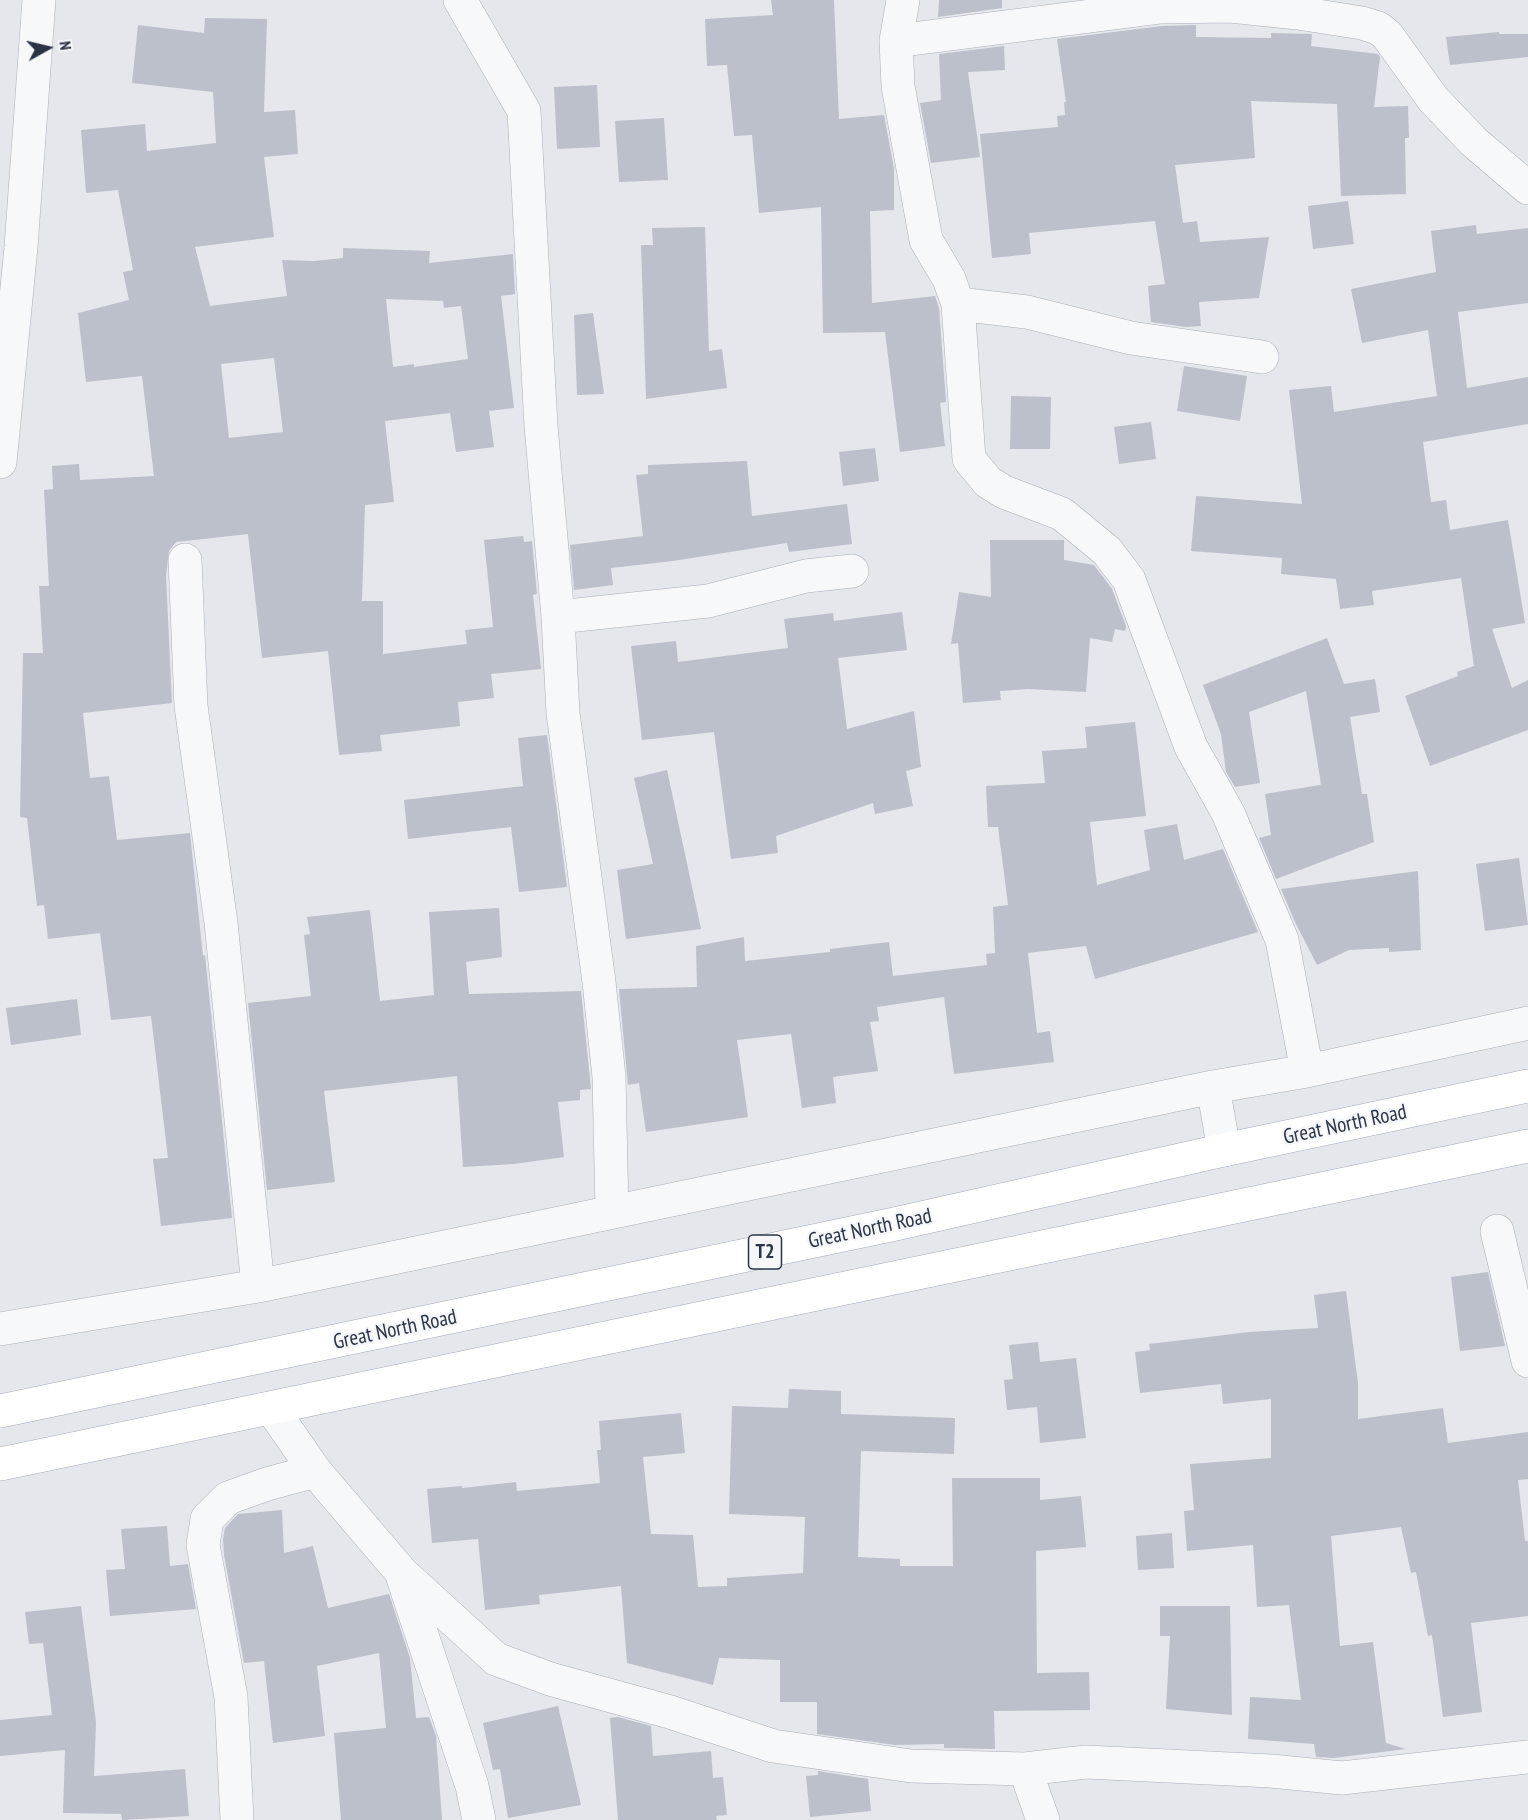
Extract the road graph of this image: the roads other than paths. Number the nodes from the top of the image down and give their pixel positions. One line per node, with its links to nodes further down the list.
1 (39, 0): 8 (street)
2 (460, 0): 11 (street)
3 (903, 0): 4 (street)
4 (896, 42): 5 (street); 6 (street)
5 (1528, 188)
6 (958, 304): 7 (street); 13 (street)
7 (1262, 357)
8 (0, 462)
9 (185, 560): 20 (street)
10 (852, 571): 11 (street)
11 (558, 617): 18 (street)
12 (1528, 1023): 13 (street)
13 (1307, 1071): 15 (street)
14 (1528, 1086): 17 (main road, Great North Road / T2)
15 (1213, 1087): 17 (street); 18 (street)
16 (1528, 1146): 23 (main road)
17 (1224, 1150): 24 (main road, Great North Road / T2)
18 (612, 1212): 20 (street)
19 (1497, 1231): 22 (street)
20 (258, 1286): 21 (street)
21 (0, 1329)
22 (1528, 1361)
23 (272, 1408): 25 (main road); 26 (street)
24 (0, 1411)
25 (0, 1464)
26 (315, 1471): 27 (street); 30 (street)
27 (402, 1574): 29 (street); 31 (street)
28 (1528, 1757): 29 (street)
29 (1025, 1769): 32 (street)
30 (237, 1820)
31 (479, 1820)
32 (1043, 1820)

